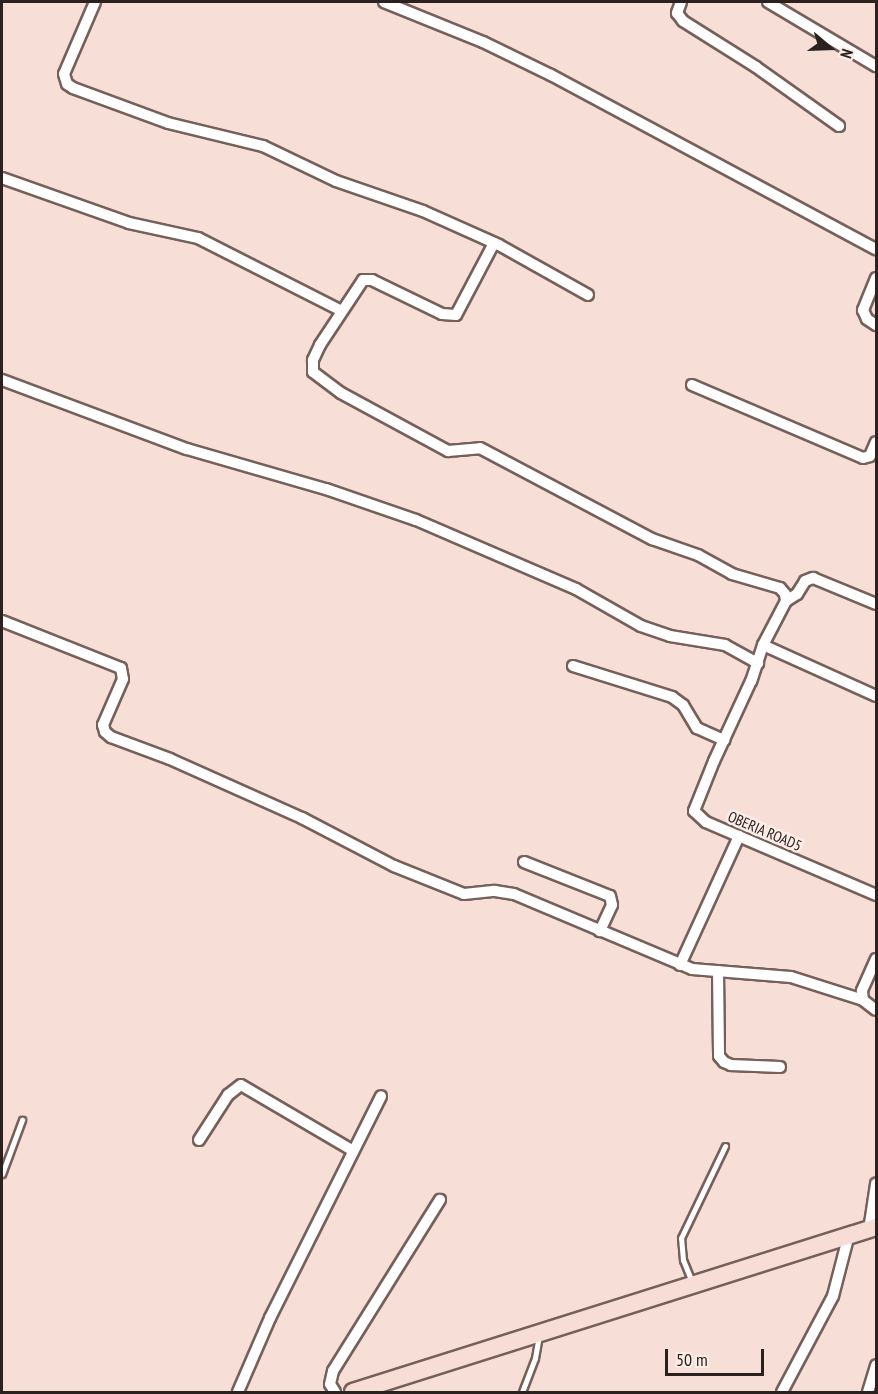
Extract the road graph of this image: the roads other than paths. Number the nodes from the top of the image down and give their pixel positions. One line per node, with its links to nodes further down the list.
1 (95, 2): 8 (street)
2 (384, 2): 9 (street)
3 (681, 2): 6 (street)
4 (768, 2): 5 (street)
5 (876, 66)
6 (839, 126)
7 (2, 178): 12 (street)
8 (494, 243): 11 (street); 12 (street)
9 (876, 249)
10 (876, 278): 13 (street)
11 (588, 295)
12 (342, 311): 17 (street)
13 (876, 325)
14 (2, 380): 21 (street)
15 (692, 385): 16 (street)
16 (876, 442)
17 (786, 601): 18 (street); 20 (street)
18 (876, 604)
19 (2, 621): 28 (street)
20 (763, 645): 21 (street); 23 (street)
21 (758, 663): 24 (street)
22 (573, 666): 24 (street)
23 (876, 696)
24 (724, 740): 25 (street, OBERIA ROAD5)
25 (739, 836): 27 (street, OBERIA ROAD5); 30 (street)
26 (524, 862): 28 (street)
27 (876, 895)
28 (600, 932): 30 (street)
29 (876, 959): 32 (street)
30 (680, 965): 31 (street)
31 (718, 971): 32 (street); 34 (street)
32 (863, 1000): 33 (street)
33 (876, 1010)
34 (780, 1067)
35 (381, 1096): 39 (street)
36 (22, 1120): 40 (lane)
37 (199, 1140): 39 (street)
38 (725, 1146): 45 (lane)
39 (352, 1150): 48 (street)
40 (2, 1174)
41 (876, 1184): 43 (street)
42 (440, 1200): 49 (street)
43 (873, 1229): 44 (street)
44 (848, 1238): 45 (street); 52 (street)
45 (692, 1284): 46 (street)
46 (539, 1334): 50 (street); 51 (lane)
47 (876, 1365): 53 (street)
48 (238, 1392)
49 (335, 1392)
50 (353, 1392)
51 (522, 1392)
52 (782, 1392)
53 (868, 1392)

